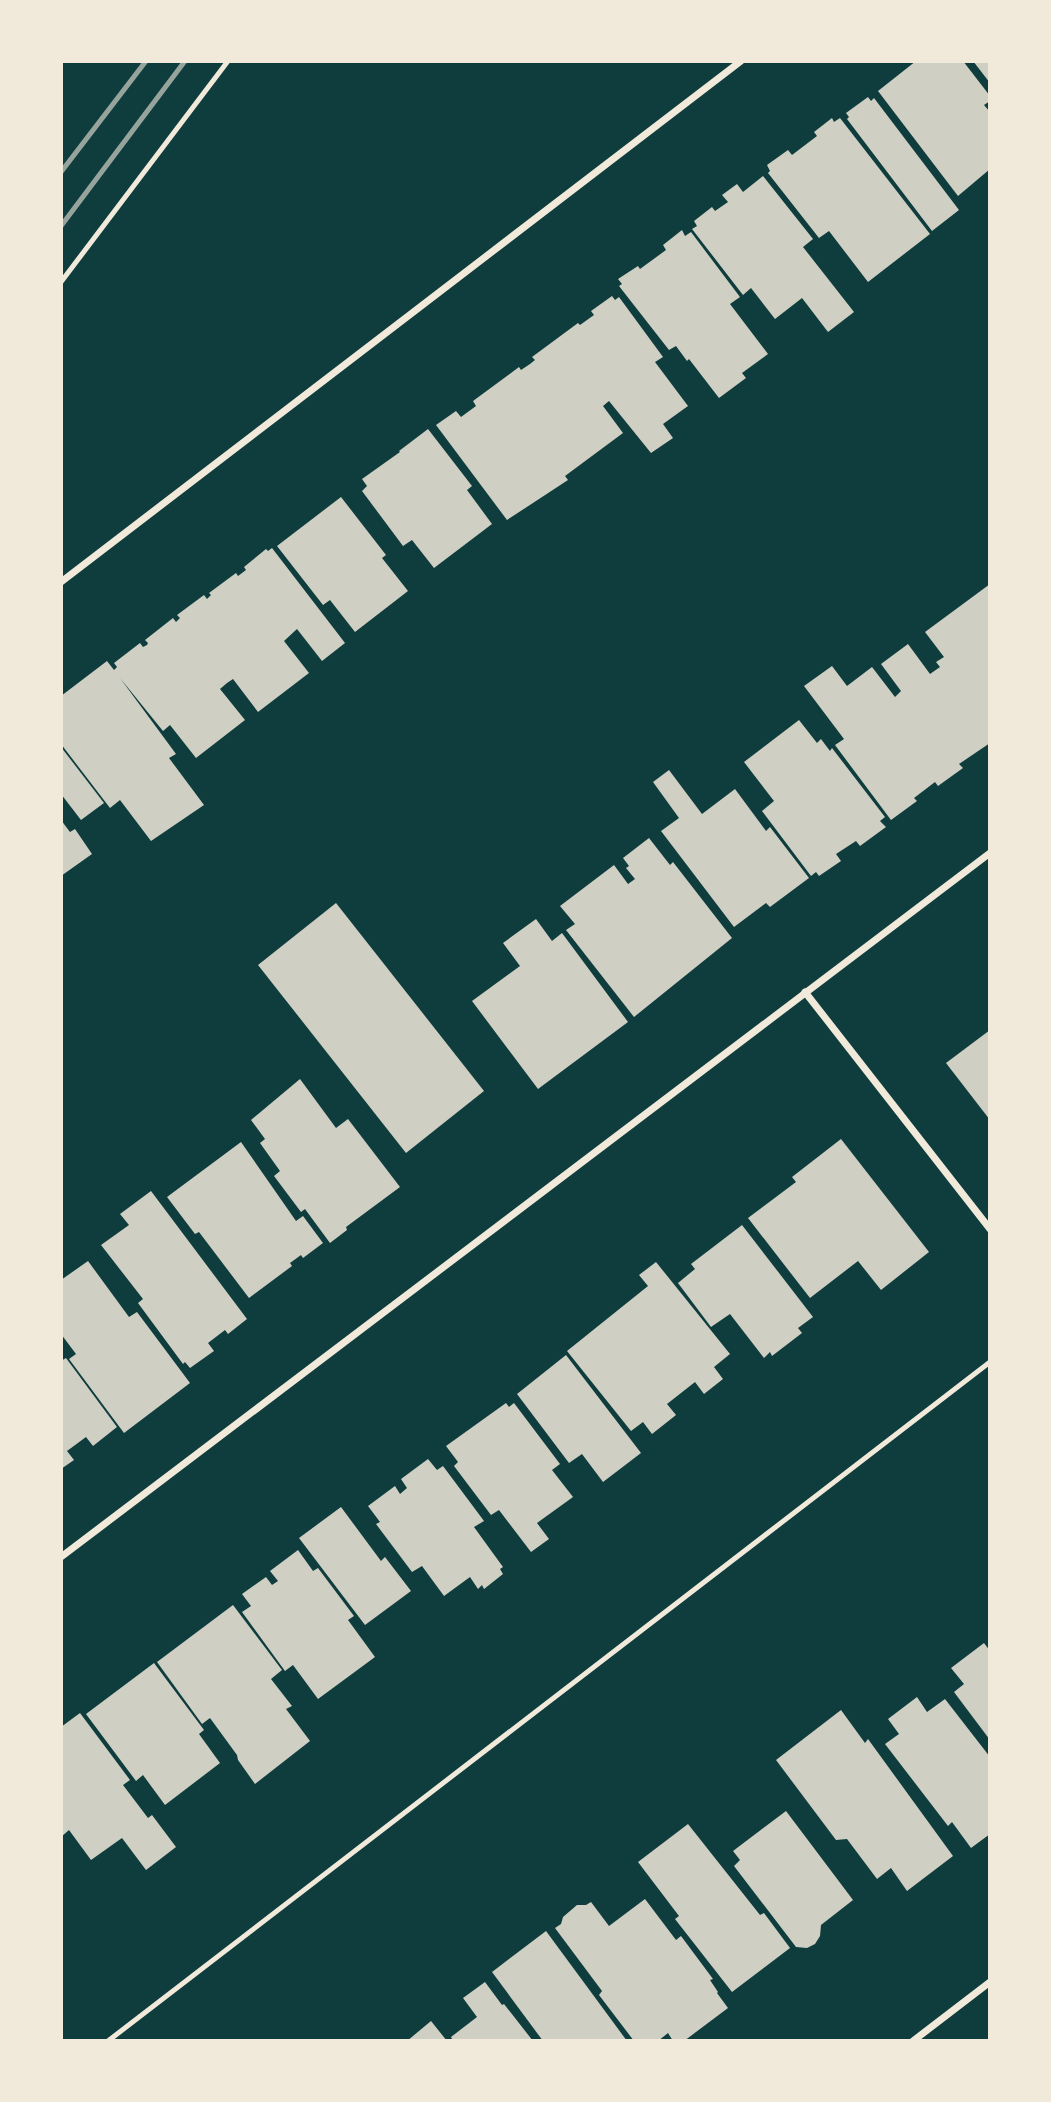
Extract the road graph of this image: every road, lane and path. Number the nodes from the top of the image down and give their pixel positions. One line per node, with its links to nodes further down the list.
1 (228, 61): 3 (lane)
2 (741, 61): 4 (street)
3 (61, 282)
4 (61, 582)
5 (990, 853): 6 (street)
6 (805, 992): 7 (street); 9 (street)
7 (990, 1229)
8 (990, 1362): 11 (lane)
9 (61, 1557)
10 (990, 1982): 12 (street)
11 (108, 2041)
12 (913, 2041)

